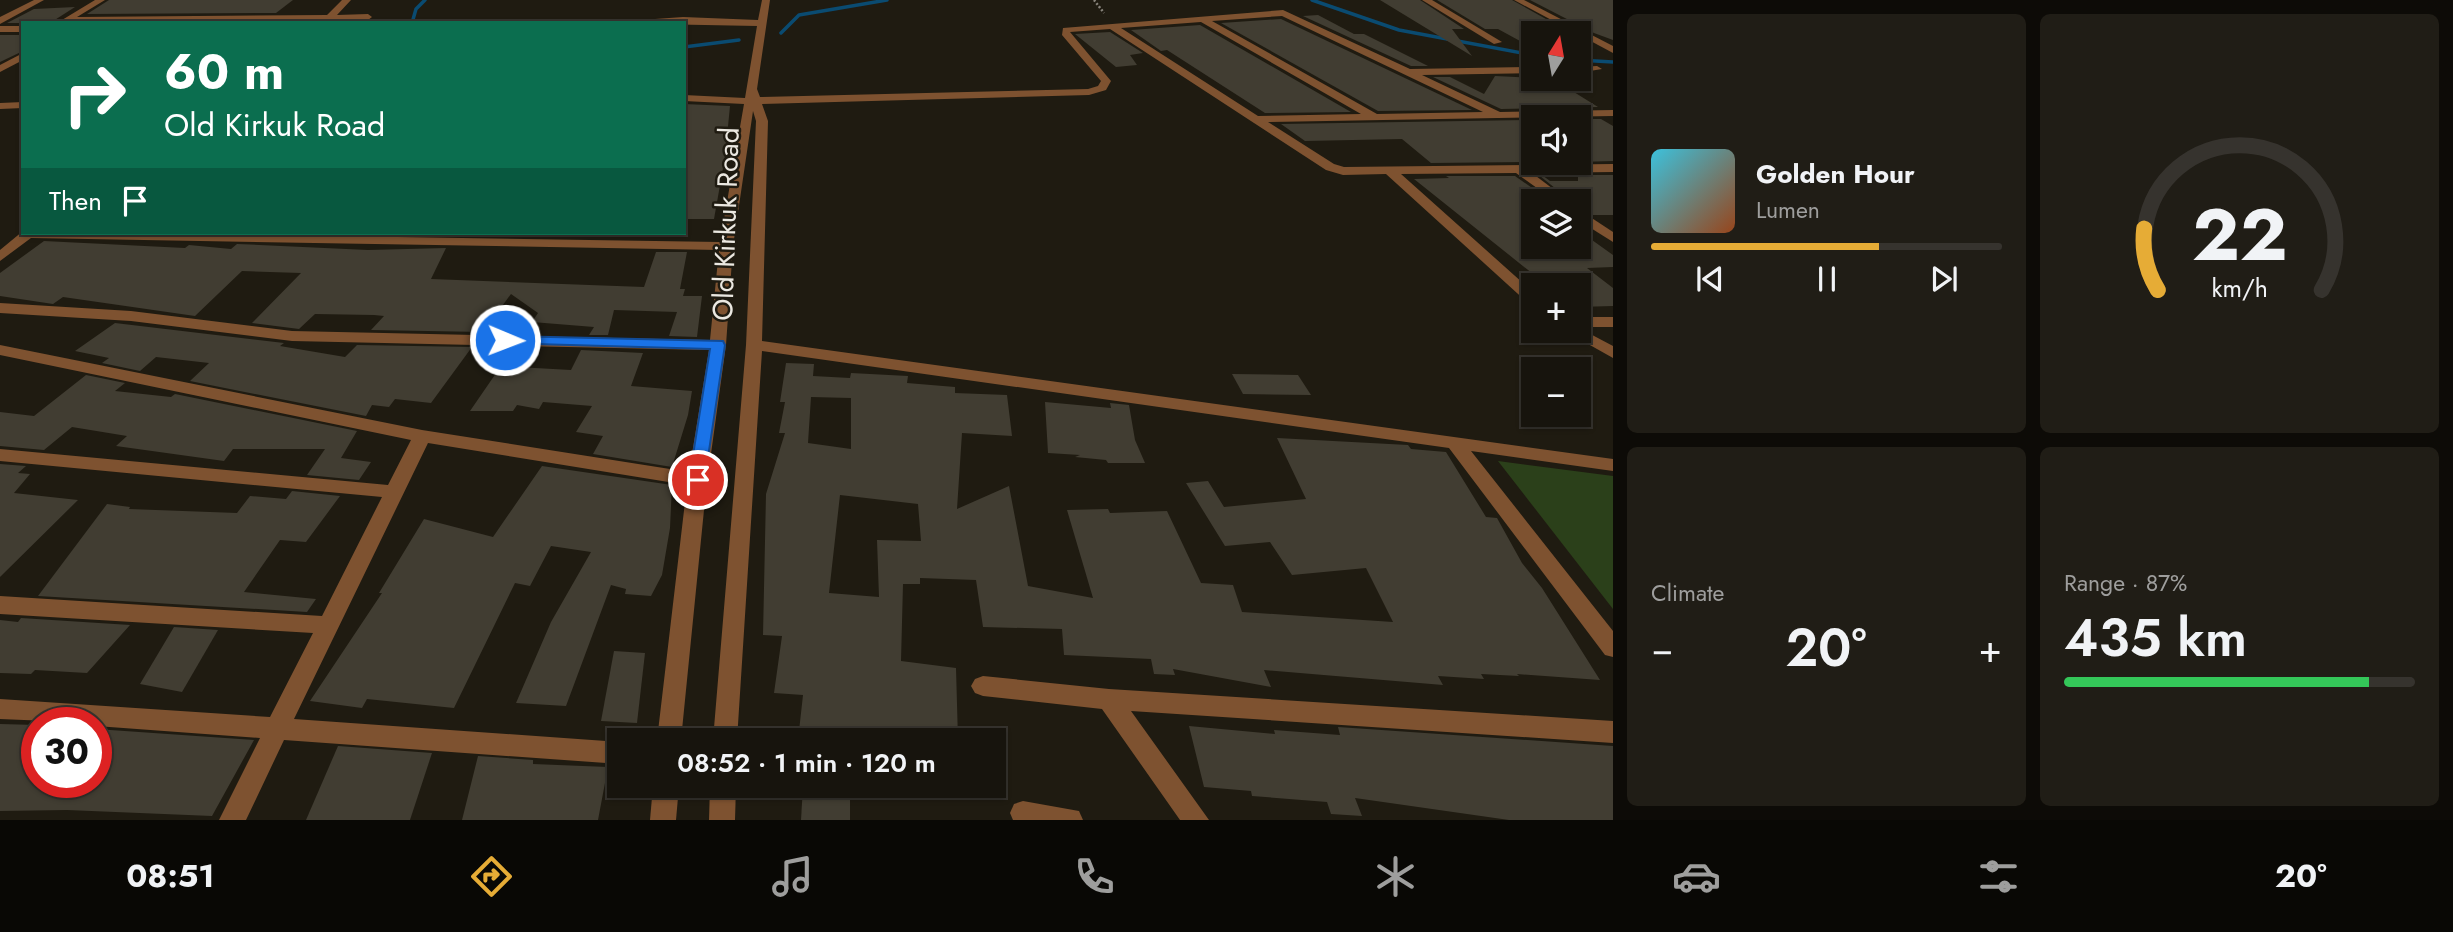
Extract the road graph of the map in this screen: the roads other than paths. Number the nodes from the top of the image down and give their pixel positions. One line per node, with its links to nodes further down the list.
1 (40, 0): 12 (street)
2 (101, 0): 13 (street)
3 (347, 0): 8 (street)
4 (766, 0): 17 (street, Old Kirkuk Road)
5 (1426, 0): 21 (street)
6 (1518, 0): 22 (street)
7 (368, 17): 8 (street)
8 (329, 18): 10 (street)
9 (1200, 18): 18 (street); 28 (street); 35 (street)
10 (270, 20): 14 (street)
11 (683, 20): 15 (street); 16 (street); 17 (street)
12 (0, 21)
13 (84, 21): 14 (street)
14 (174, 21)
15 (656, 21)
16 (679, 21)
17 (762, 23): 29 (street, Old Kirkuk Road)
18 (1110, 25): 29 (street); 36 (street)
19 (0, 29): 20 (street)
20 (21, 29)
21 (1497, 42)
22 (1613, 50)
23 (6, 62): 24 (street)
24 (0, 69)
25 (1591, 69): 26 (street)
26 (1597, 69)
27 (1521, 70): 28 (street)
28 (1409, 72): 34 (street)
29 (753, 96): 30 (street); 47 (street, Old Kirkuk Road); 55 (street, Old Kirkuk Road)
30 (686, 98)
31 (21, 105): 32 (street)
32 (0, 106)
33 (1613, 113): 34 (street)
34 (1496, 114): 35 (street)
35 (1373, 116): 36 (street)
36 (1255, 119): 39 (street)
37 (1613, 168): 38 (street)
38 (1520, 170): 39 (street); 40 (street)
39 (1391, 172): 49 (street)
40 (1546, 189)
41 (1591, 222): 45 (street)
42 (25, 235): 46 (street)
43 (246, 235): 44 (street)
44 (573, 238): 47 (street)
45 (1613, 238)
46 (6, 246): 48 (street)
47 (726, 246): 54 (street, Old Kirkuk Road)
48 (0, 257)
49 (1521, 289)
50 (0, 308): 54 (street)
51 (1591, 322): 52 (street)
52 (1613, 322)
53 (1591, 341): 57 (street)
54 (718, 345): 62 (street, Old Kirkuk Road)
55 (754, 345): 59 (street); 73 (street, Old Kirkuk Road)
56 (0, 350): 58 (street)
57 (1613, 354)
58 (422, 436): 62 (street); 63 (street)
59 (1454, 442): 61 (street); 66 (street)
60 (0, 455): 63 (street)
61 (1613, 465)
62 (698, 480): 72 (street, Old Kirkuk Road)
63 (396, 492): 65 (street)
64 (0, 605): 65 (street)
65 (328, 625): 71 (street)
66 (1606, 628): 67 (street)
67 (1613, 648)
68 (983, 686): 69 (street)
69 (1109, 699): 74 (street); 83 (street)
70 (0, 709): 71 (street)
71 (276, 728): 75 (street); 79 (street)
72 (670, 728)
73 (726, 728)
74 (1613, 732)
75 (607, 751)
76 (665, 798): 80 (street)
77 (723, 798): 81 (street)
78 (1023, 813): 82 (street)
79 (232, 820)
80 (663, 820)
81 (722, 820)
82 (1070, 820)
83 (1196, 820)

